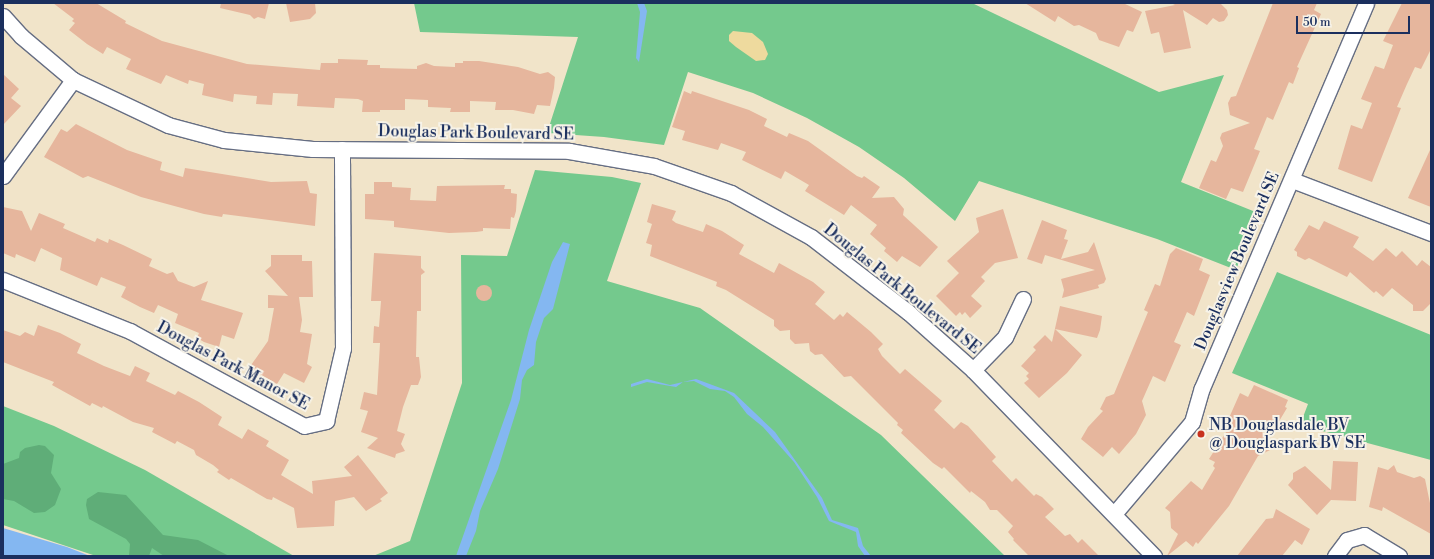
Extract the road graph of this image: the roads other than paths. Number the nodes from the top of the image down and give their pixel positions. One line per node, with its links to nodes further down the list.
1 (1366, 3): 6 (street, Douglasview Boulevard SE)
2 (3, 16): 3 (street, Douglas Park Boulevard SE)
3 (73, 80): 4 (street, Douglas Park Boulevard SE); 5 (street)
4 (342, 149): 8 (street, Douglas Park Manor SE); 10 (street, Douglas Park Boulevard SE)
5 (3, 176)
6 (1292, 180): 7 (street); 11 (street, Douglasview Boulevard SE)
7 (1431, 233)
8 (3, 280)
9 (1023, 299): 10 (street)
10 (973, 370): 11 (street, Douglas Park Boulevard SE)
11 (1114, 514): 12 (street, Douglas Park Boulevard SE)
12 (1154, 556)
13 (1335, 556): 14 (street)
14 (1399, 556)

